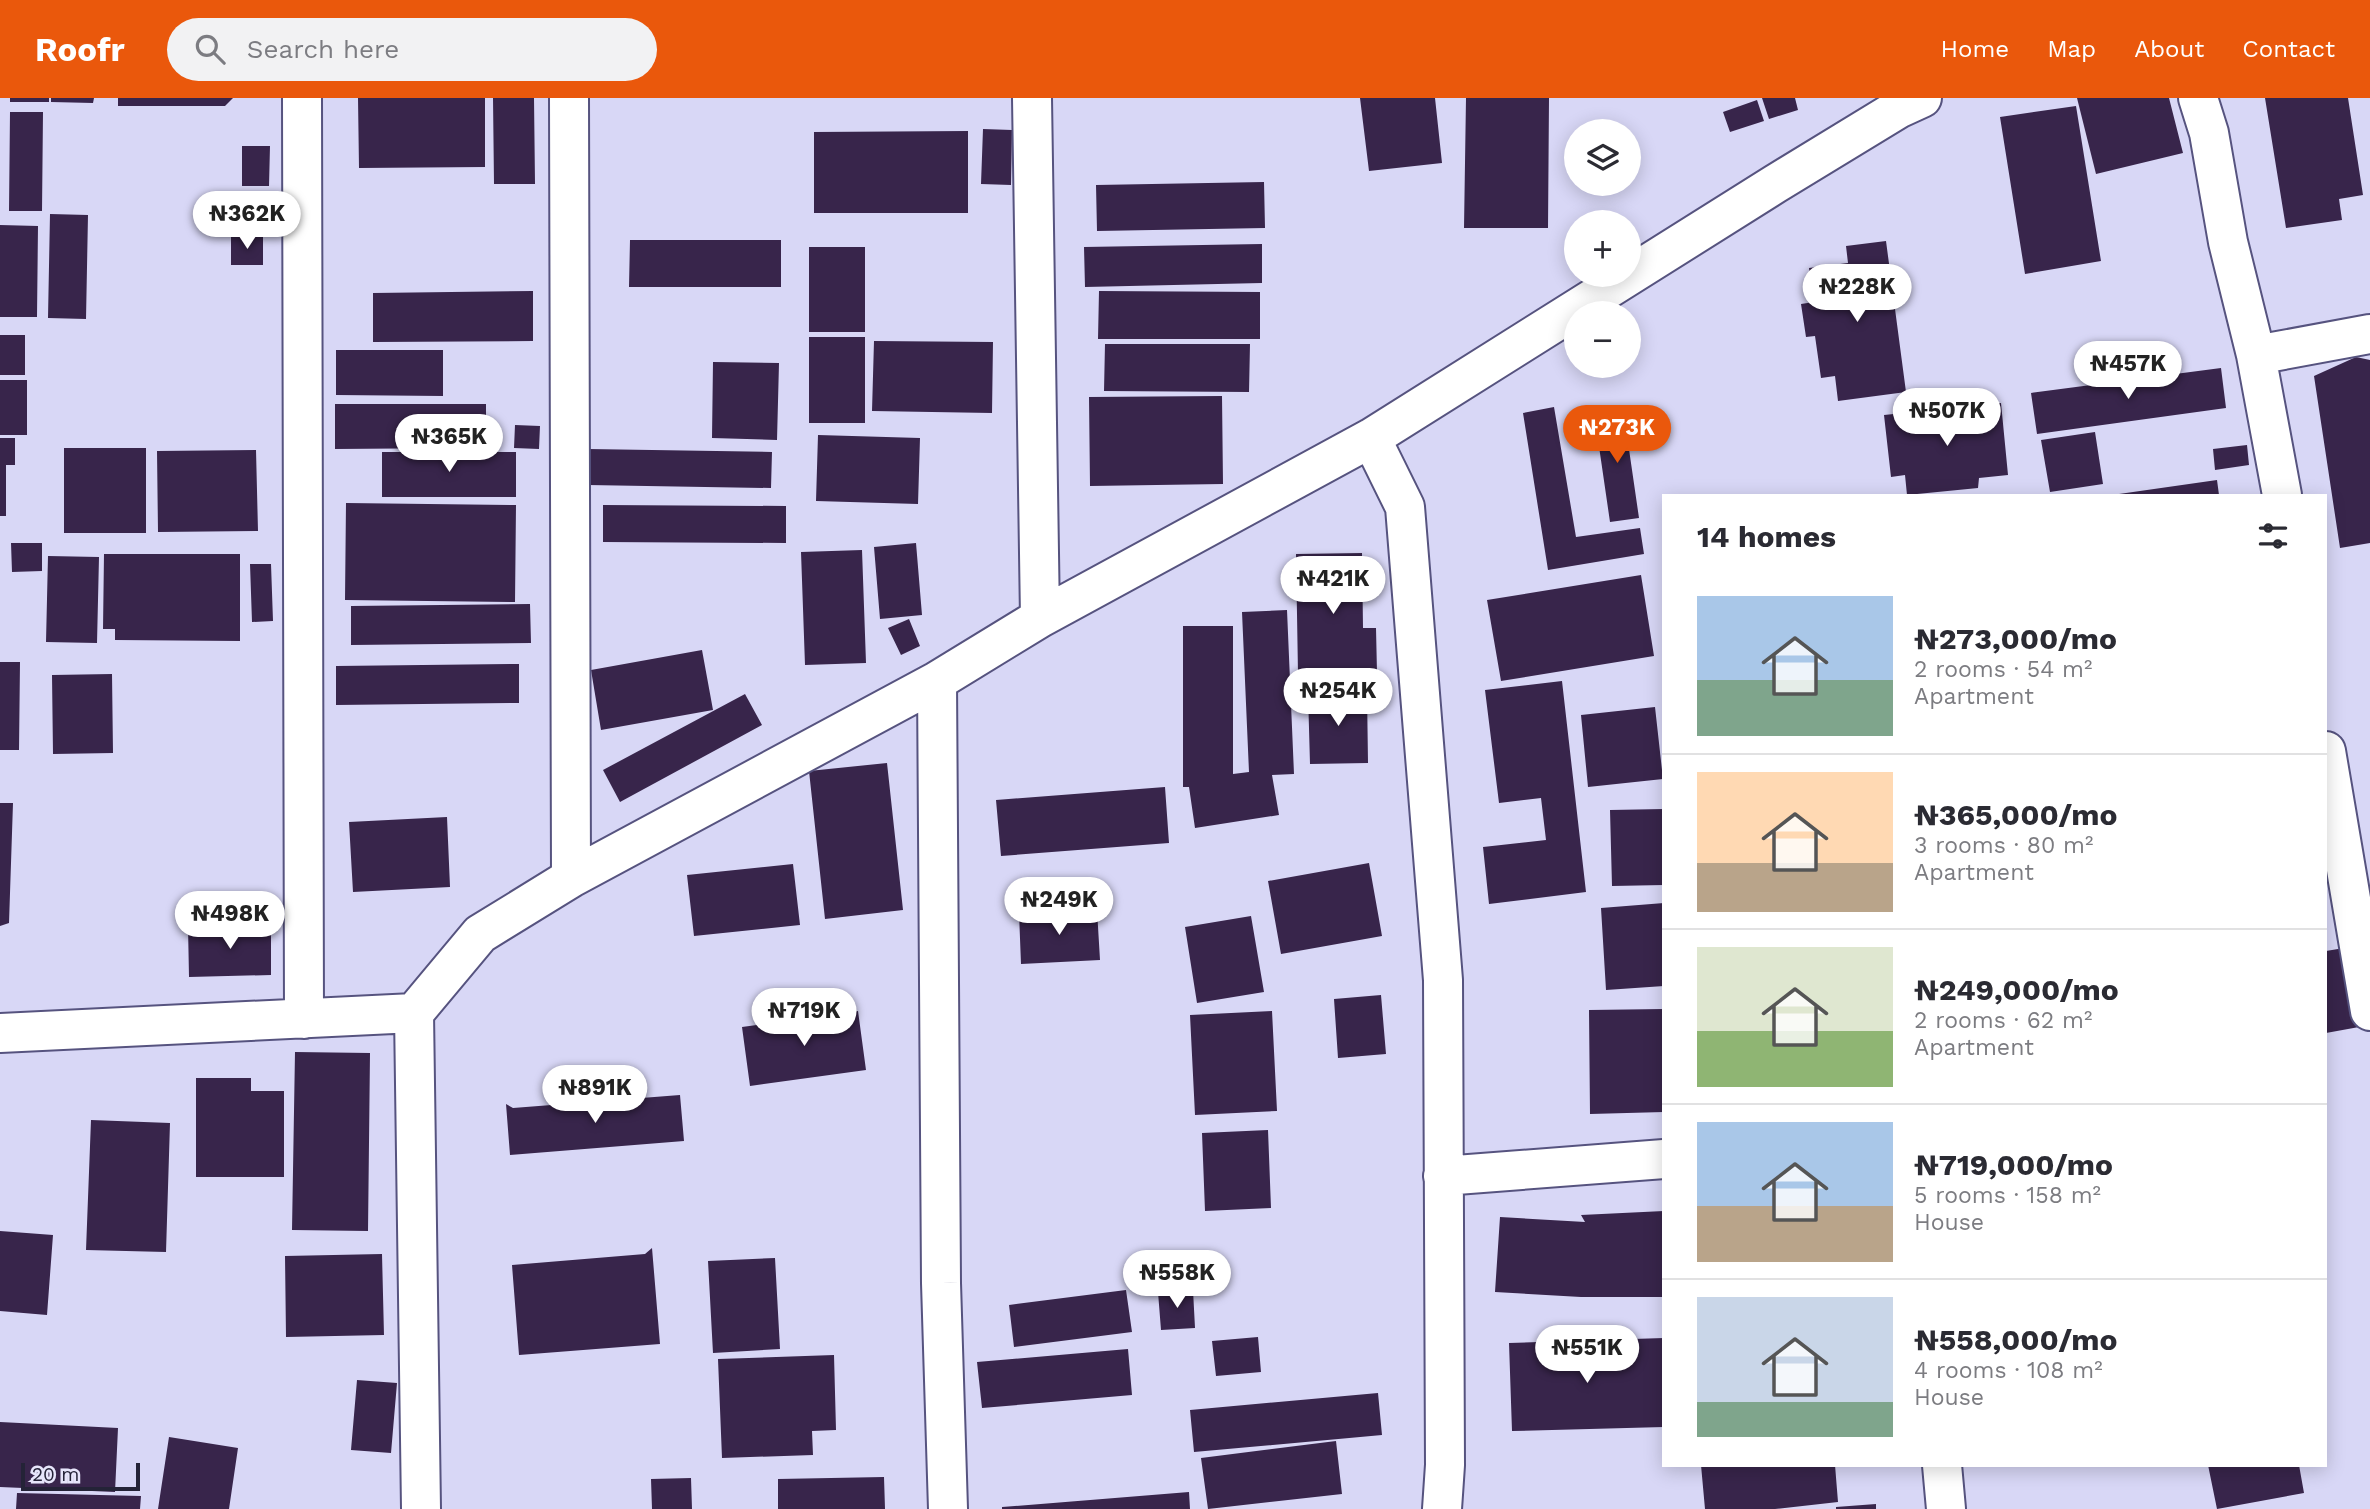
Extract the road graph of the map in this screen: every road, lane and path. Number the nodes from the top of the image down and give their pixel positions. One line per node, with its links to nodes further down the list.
1 (302, 98): 17 (street)
2 (569, 98): 14 (street)
3 (1032, 98): 10 (street)
4 (1922, 98): 8 (street)
5 (2198, 98): 7 (street)
6 (2370, 334): 7 (street)
7 (2256, 355): 9 (street)
8 (1371, 438): 10 (street); 20 (street)
9 (2281, 494)
10 (1040, 618): 11 (street)
11 (937, 681): 14 (street); 23 (street)
12 (2327, 755): 13 (street)
13 (2345, 825): 15 (street)
14 (571, 878): 16 (street)
15 (2370, 1011)
16 (414, 1013): 17 (street); 22 (street)
17 (304, 1019): 18 (street)
18 (0, 1033)
19 (1662, 1159): 20 (street)
20 (1443, 1176): 24 (street)
21 (1942, 1467): 25 (street)
22 (421, 1509)
23 (948, 1509)
24 (1443, 1509)
25 (1946, 1509)

